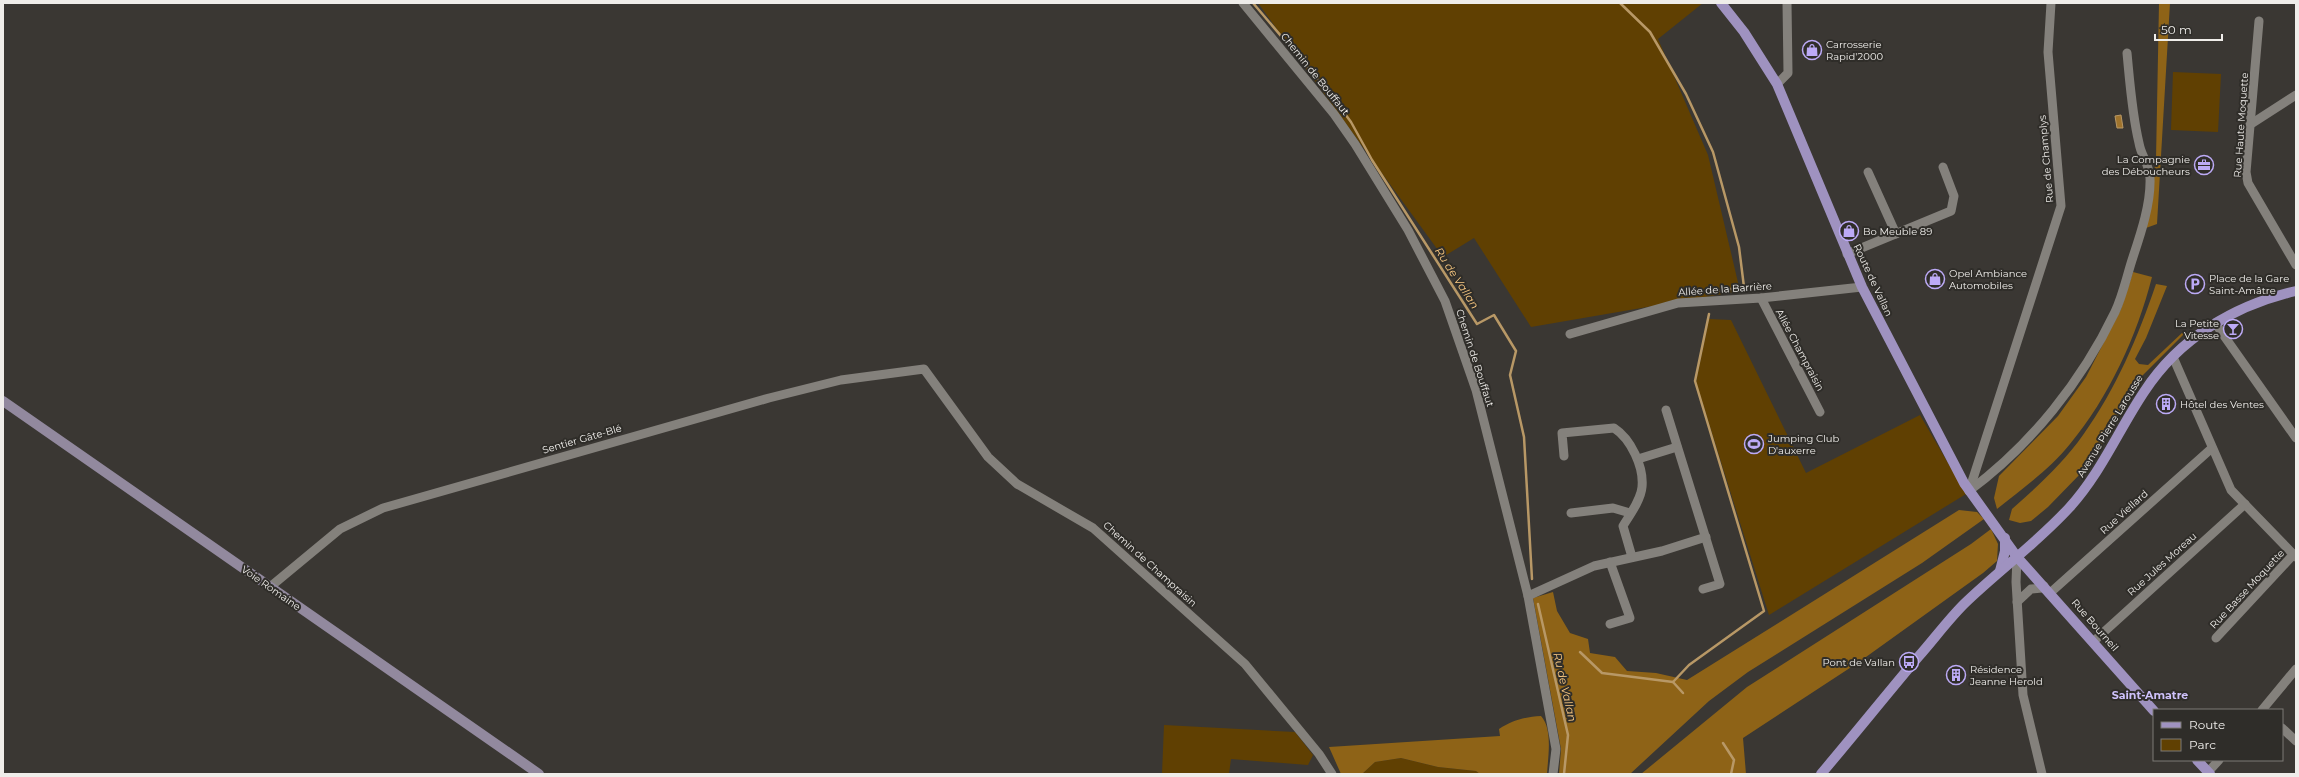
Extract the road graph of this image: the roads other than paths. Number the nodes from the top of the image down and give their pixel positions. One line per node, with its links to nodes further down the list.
1 (1244, 3): 44 (street, Chemin de Bouffaut)
2 (1721, 3): 7 (main road, Route de Vallan)
3 (1787, 3): 7 (street)
4 (2052, 3): 30 (street, Rue de Champlys)
5 (2259, 21): 9 (street, Rue Haute Moquette)
6 (2127, 53): 30 (street)
7 (1777, 84): 13 (main road, Route de Vallan)
8 (2296, 94): 9 (street)
9 (2251, 124): 14 (street, Rue Haute Moquette)
10 (1943, 167): 12 (street)
11 (1868, 172): 12 (street)
12 (1896, 234): 13 (street)
13 (1847, 254): 15 (main road, Route de Vallan)
14 (2296, 265)
15 (1862, 287): 17 (street, Allée de la Barrière); 30 (main road, Route de Vallan)
16 (2296, 291): 18 (main road, Avenue Pierre Larousse)
17 (1761, 298): 19 (street, Allée de la Barrière); 24 (street, Allée Champraisin)
18 (2215, 323): 20 (main road, Avenue Pierre Larousse); 25 (street)
19 (1570, 334)
20 (2172, 357): 27 (street, Rue Basse Moquette); 38 (main road, Avenue Pierre Larousse)
21 (924, 369): 41 (street, Sentier Gâte-Blé); 58 (street, Chemin de Champraisin)
22 (3, 401): 41 (main road, Voie Romaine)
23 (1666, 410): 26 (street)
24 (1820, 412)
25 (2296, 438)
26 (1677, 447): 29 (street); 34 (street)
27 (2212, 448): 31 (street, Rue Basse Moquette); 43 (street, Rue Viellard)
28 (1564, 456): 29 (street)
29 (1638, 459): 33 (street)
30 (1967, 487): 35 (main road, Route de Vallan)
31 (2245, 504): 36 (street, Rue Basse Moquette); 48 (street, Rue Jules Moreau)
32 (1571, 513): 33 (street)
33 (1630, 513): 37 (street)
34 (1706, 537): 37 (street); 42 (street)
35 (2005, 538): 38 (main road, Rue Bourneil); 40 (main road)
36 (2295, 555): 47 (street, Rue Basse Moquette)
37 (1632, 556): 39 (street)
38 (2017, 557): 40 (main road, Avenue Pierre Larousse); 43 (main road, Rue Bourneil); 45 (street)
39 (1610, 562): 44 (street); 46 (street)
40 (2000, 572): 60 (main road, Avenue Pierre Larousse)
41 (270, 588): 57 (main road, Voie Romaine)
42 (1703, 589)
43 (2047, 589): 45 (street, Rue Viellard); 48 (main road, Rue Bourneil)
44 (1534, 593): 59 (street, Chemin de Bouffaut)
45 (2017, 602): 61 (street)
46 (1610, 624)
47 (2216, 638)
48 (2094, 641): 51 (main road, Rue Bourneil)
49 (2296, 669): 50 (street)
50 (2263, 709)
51 (2153, 710)
52 (2283, 729): 53 (street)
53 (2296, 741)
54 (2198, 761): 56 (main road)
55 (2218, 761): 56 (street)
56 (2209, 773)
57 (539, 774)
58 (1332, 774)
59 (1553, 774)
60 (1821, 774)
61 (2042, 774)

